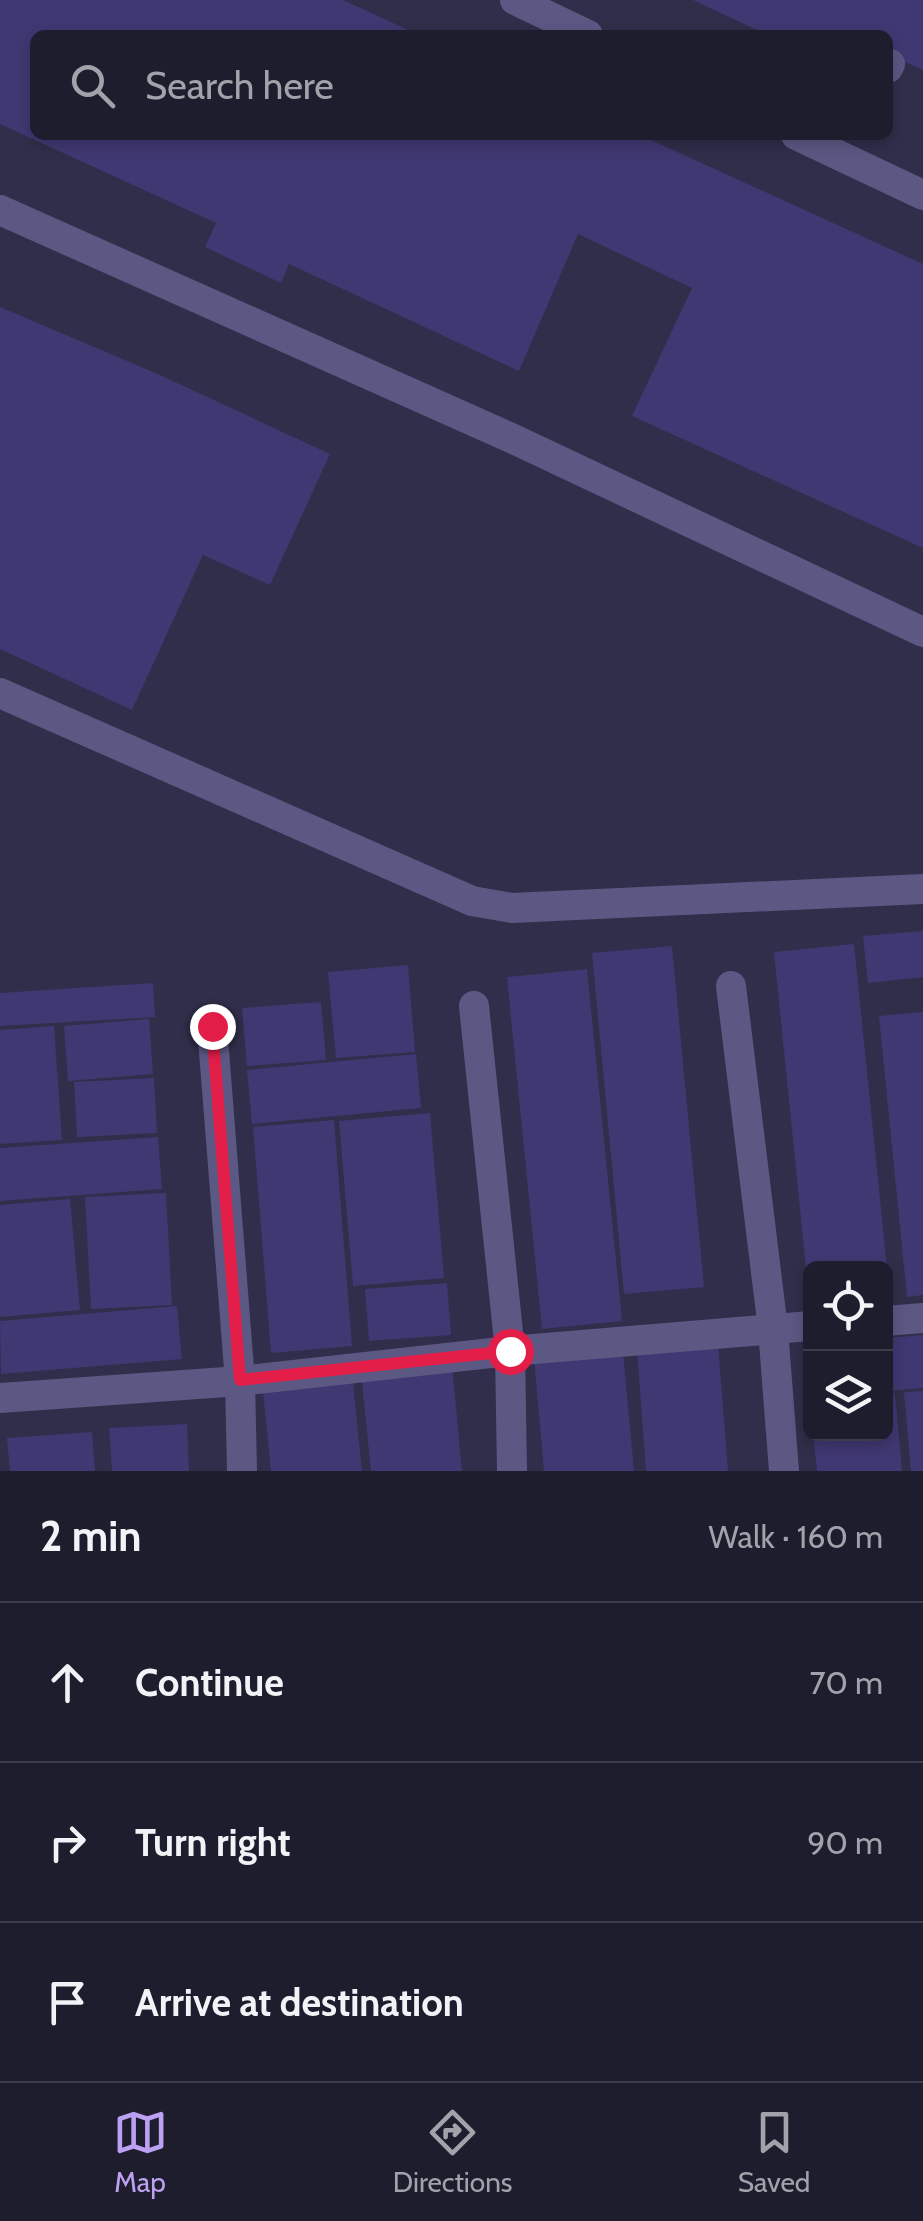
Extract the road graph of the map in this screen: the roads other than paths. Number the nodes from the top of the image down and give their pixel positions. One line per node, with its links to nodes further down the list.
1 (515, 0): 2 (lane)
2 (578, 30)
3 (820, 140): 4 (lane)
4 (849, 146): 5 (lane)
5 (923, 195)
6 (0, 210): 7 (lane)
7 (923, 632)
8 (0, 693): 9 (lane)
9 (923, 889)
10 (732, 986): 16 (lane)
11 (474, 1006): 17 (lane)
12 (212, 1026): 18 (lane)
13 (923, 1318): 14 (lane)
14 (893, 1320)
15 (803, 1327): 16 (lane)
16 (773, 1329): 17 (lane); 22 (lane)
17 (510, 1351): 18 (lane); 21 (lane)
18 (240, 1380): 19 (lane); 20 (lane)
19 (0, 1398)
20 (242, 1471)
21 (512, 1471)
22 (784, 1471)

